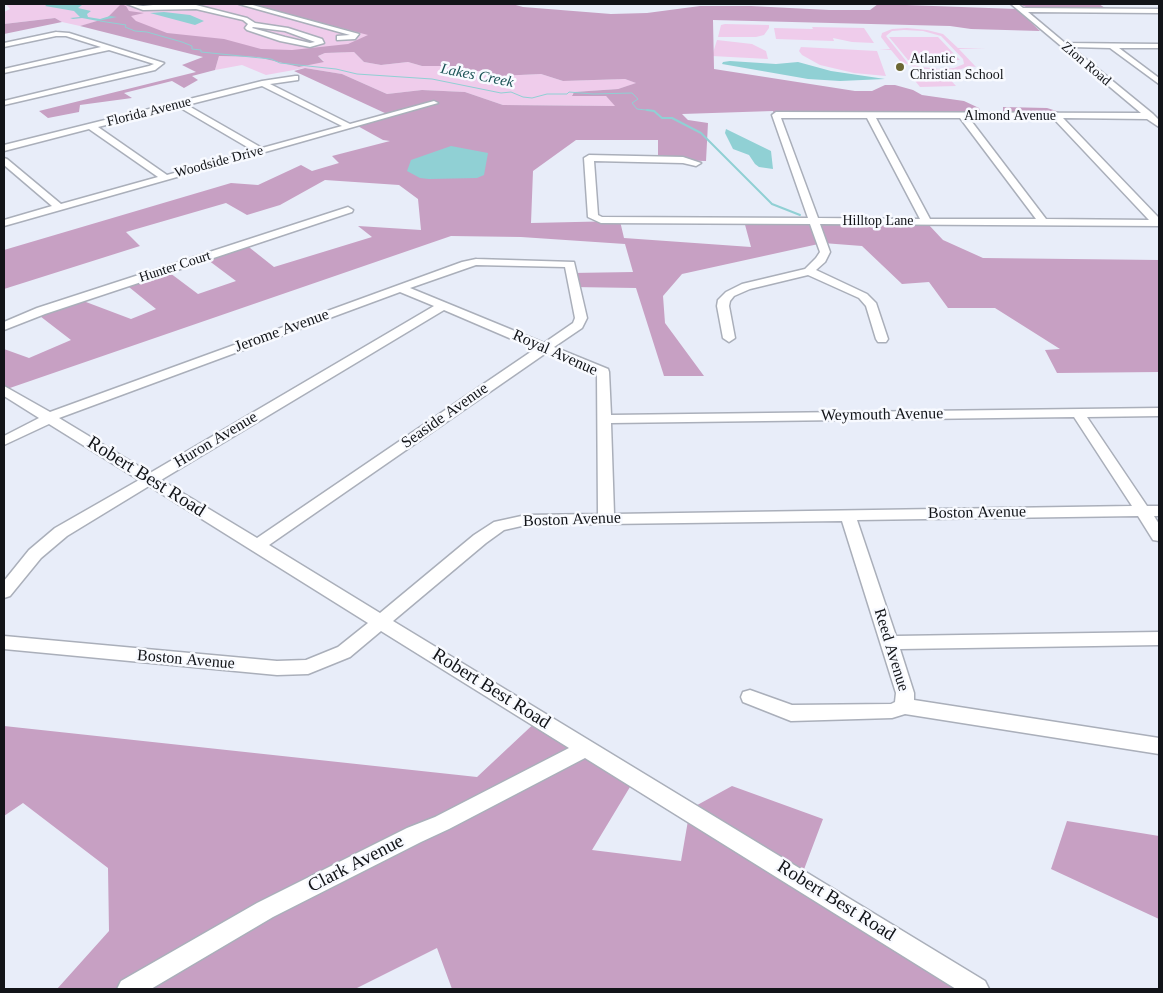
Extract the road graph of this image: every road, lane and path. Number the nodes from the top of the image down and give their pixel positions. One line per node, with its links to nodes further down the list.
1 (130, 4): 6 (street)
2 (177, 4): 6 (street)
3 (210, 4): 11 (street)
4 (242, 4): 7 (street)
5 (1014, 4): 8 (street, Zion Road)
6 (155, 7): 11 (street)
7 (256, 8): 10 (street); 11 (street)
8 (1021, 10): 9 (street); 23 (street, Zion Road)
9 (1159, 11)
10 (274, 12): 12 (street); 13 (street)
11 (242, 15): 13 (street); 16 (street)
12 (287, 15): 13 (street); 14 (street); 15 (street)
13 (263, 16): 14 (street)
14 (274, 21): 16 (street); 17 (street)
15 (323, 24): 17 (street); 21 (street)
16 (253, 25): 18 (street); 19 (street)
17 (309, 29): 18 (street); 21 (street)
18 (293, 32): 19 (street); 20 (street)
19 (276, 36): 20 (street)
20 (319, 41): 21 (street)
21 (334, 41)
22 (4, 45): 26 (street)
23 (1064, 45): 24 (street); 39 (street, Zion Road)
24 (1111, 45): 25 (street); 29 (street)
25 (1159, 46)
26 (109, 48): 27 (street); 31 (street)
27 (4, 71)
28 (295, 78): 30 (street, Florida Avenue)
29 (1159, 82)
30 (262, 83): 33 (street, Florida Avenue); 41 (street)
31 (4, 103)
32 (434, 103): 41 (street, Woodside Drive)
33 (180, 104): 40 (street, Florida Avenue); 43 (street)
34 (764, 115): 35 (street)
35 (776, 115): 36 (street, Almond Avenue); 49 (street)
36 (870, 115): 37 (street, Almond Avenue); 50 (street)
37 (963, 116): 38 (street, Almond Avenue); 51 (street)
38 (1056, 116): 39 (street, Almond Avenue); 53 (street)
39 (1156, 121)
40 (90, 126): 42 (street, Florida Avenue); 46 (street)
41 (348, 126): 43 (street, Woodside Drive)
42 (4, 148)
43 (261, 151): 46 (street, Woodside Drive)
44 (4, 161): 47 (street)
45 (696, 163): 49 (street, Hilltop Lane)
46 (164, 177): 47 (street, Woodside Drive)
47 (59, 207): 52 (street, Woodside Drive)
48 (348, 210): 58 (street, Hunter Court)
49 (815, 221): 50 (street, Hilltop Lane); 55 (street)
50 (926, 221): 51 (street, Hilltop Lane)
51 (1043, 222): 53 (street, Hilltop Lane)
52 (4, 223)
53 (1159, 223)
54 (568, 263): 56 (street, Jerome Avenue); 61 (street, Seaside Avenue)
55 (809, 271): 59 (street); 60 (street)
56 (400, 288): 57 (street, Royal Avenue); 65 (street, Jerome Avenue)
57 (443, 306): 61 (street, Royal Avenue); 68 (street, Huron Avenue)
58 (4, 326)
59 (729, 338)
60 (882, 339)
61 (545, 347): 66 (street, Royal Avenue); 74 (street, Seaside Avenue)
62 (4, 390): 65 (street, Robert Best Road)
63 (1159, 412): 64 (street, Weymouth Avenue)
64 (1078, 413): 66 (street, Weymouth Avenue); 69 (street)
65 (50, 417): 67 (street, Jerome Avenue); 68 (street, Robert Best Road)
66 (604, 419): 72 (street, Royal Avenue)
67 (4, 441)
68 (150, 479): 74 (street, Robert Best Road); 75 (street, Huron Avenue)
69 (1143, 511): 70 (street, Boston Avenue); 71 (street, Boston Avenue); 73 (street)
70 (1159, 511)
71 (848, 515): 72 (street, Boston Avenue); 79 (street, Reed Avenue)
72 (606, 518): 76 (street, Boston Avenue)
73 (1159, 536)
74 (258, 545): 76 (street, Robert Best Road)
75 (4, 592)
76 (382, 622): 78 (street, Boston Avenue); 83 (street, Robert Best Road)
77 (1159, 638): 79 (street)
78 (4, 643)
79 (889, 643): 81 (street, Reed Avenue)
80 (750, 697): 81 (street)
81 (904, 706): 82 (street, Reed Avenue)
82 (1159, 746)
83 (587, 748): 84 (street, Clark Avenue); 85 (street, Robert Best Road)
84 (129, 989)
85 (977, 989)

